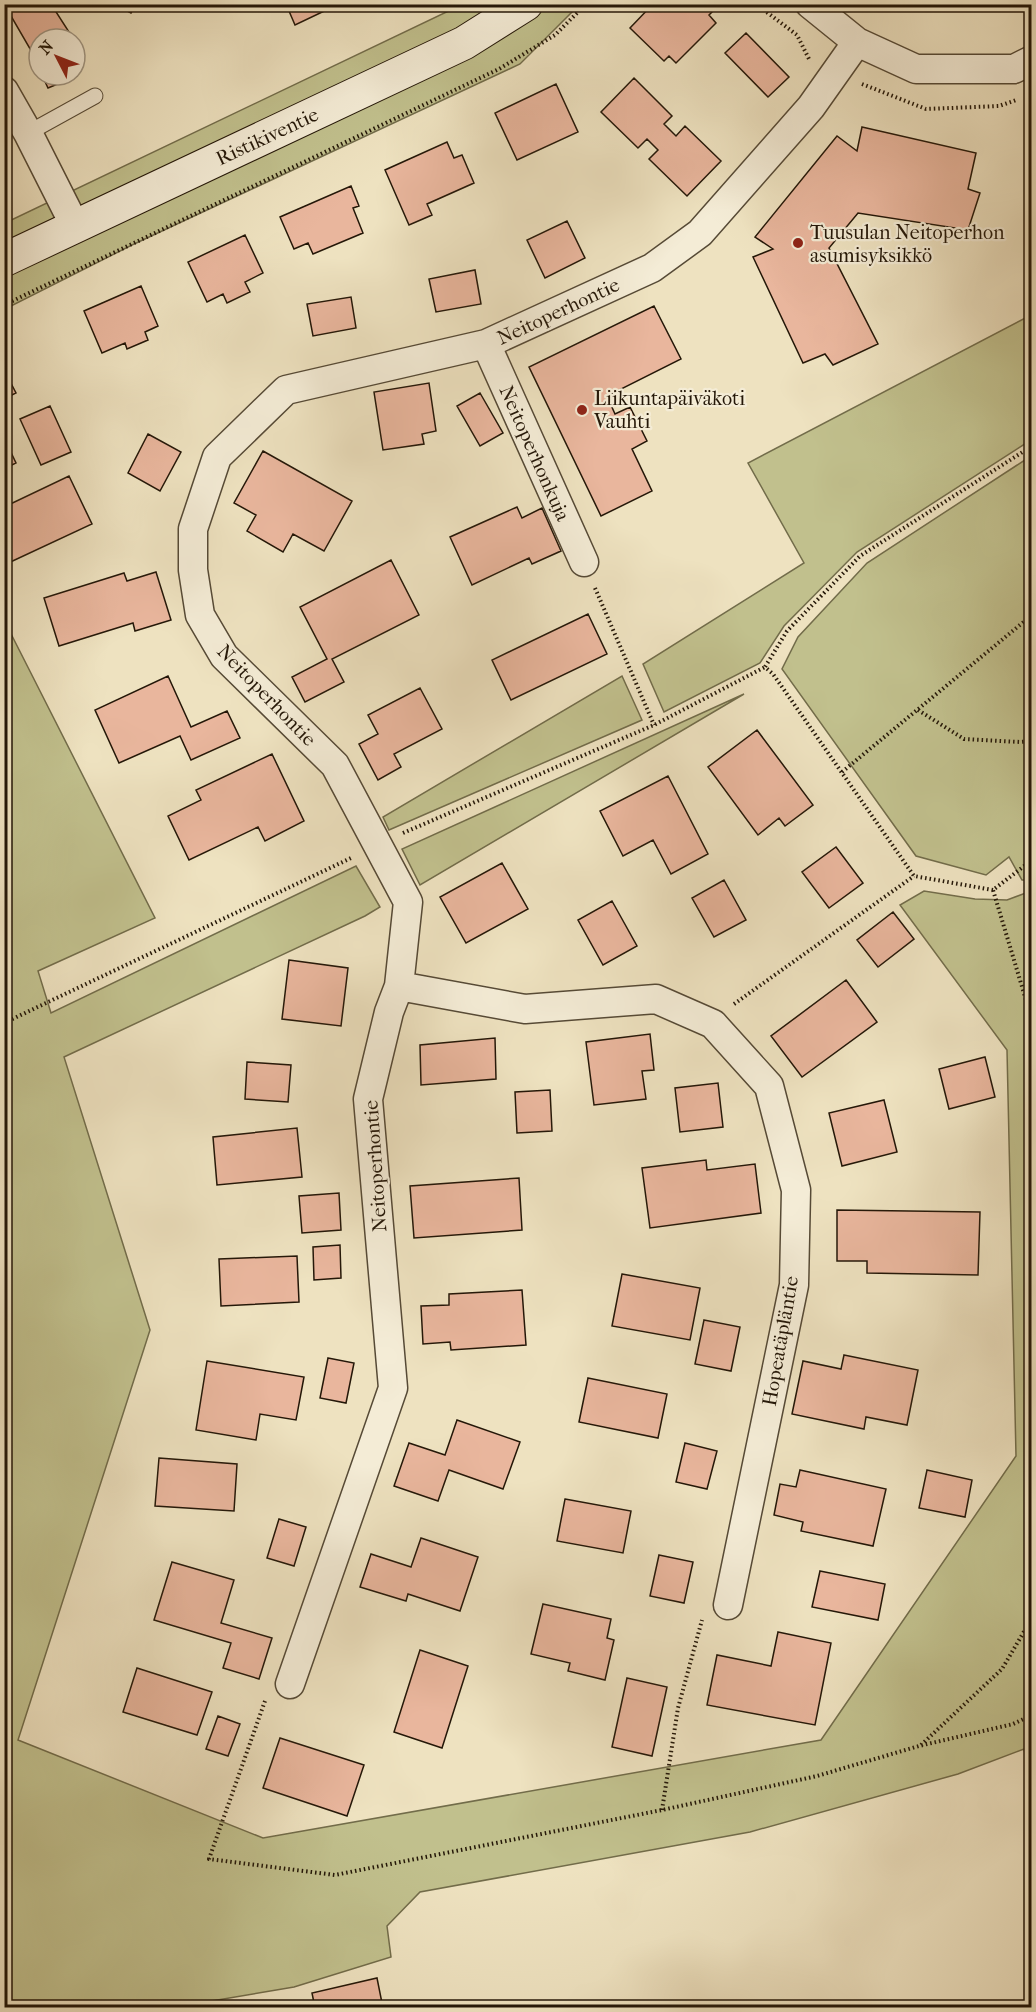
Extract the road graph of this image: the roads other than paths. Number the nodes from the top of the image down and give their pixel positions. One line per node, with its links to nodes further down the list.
1 (526, 4): 8 (street, Ristikiventie)
2 (810, 4): 3 (street)
3 (857, 42): 4 (street); 10 (street, Neitoperhontie)
4 (1032, 60)
5 (4, 92): 7 (street)
6 (95, 96): 7 (lane)
7 (28, 133): 8 (street)
8 (75, 226): 9 (street, Ristikiventie)
9 (4, 260)
10 (486, 344): 11 (street, Neitoperhonkuja); 12 (street, Neitoperhontie)
11 (584, 562)
12 (399, 986): 13 (street, Hopeatäpläntie); 14 (street, Neitoperhontie)
13 (728, 1605)
14 (290, 1684)

